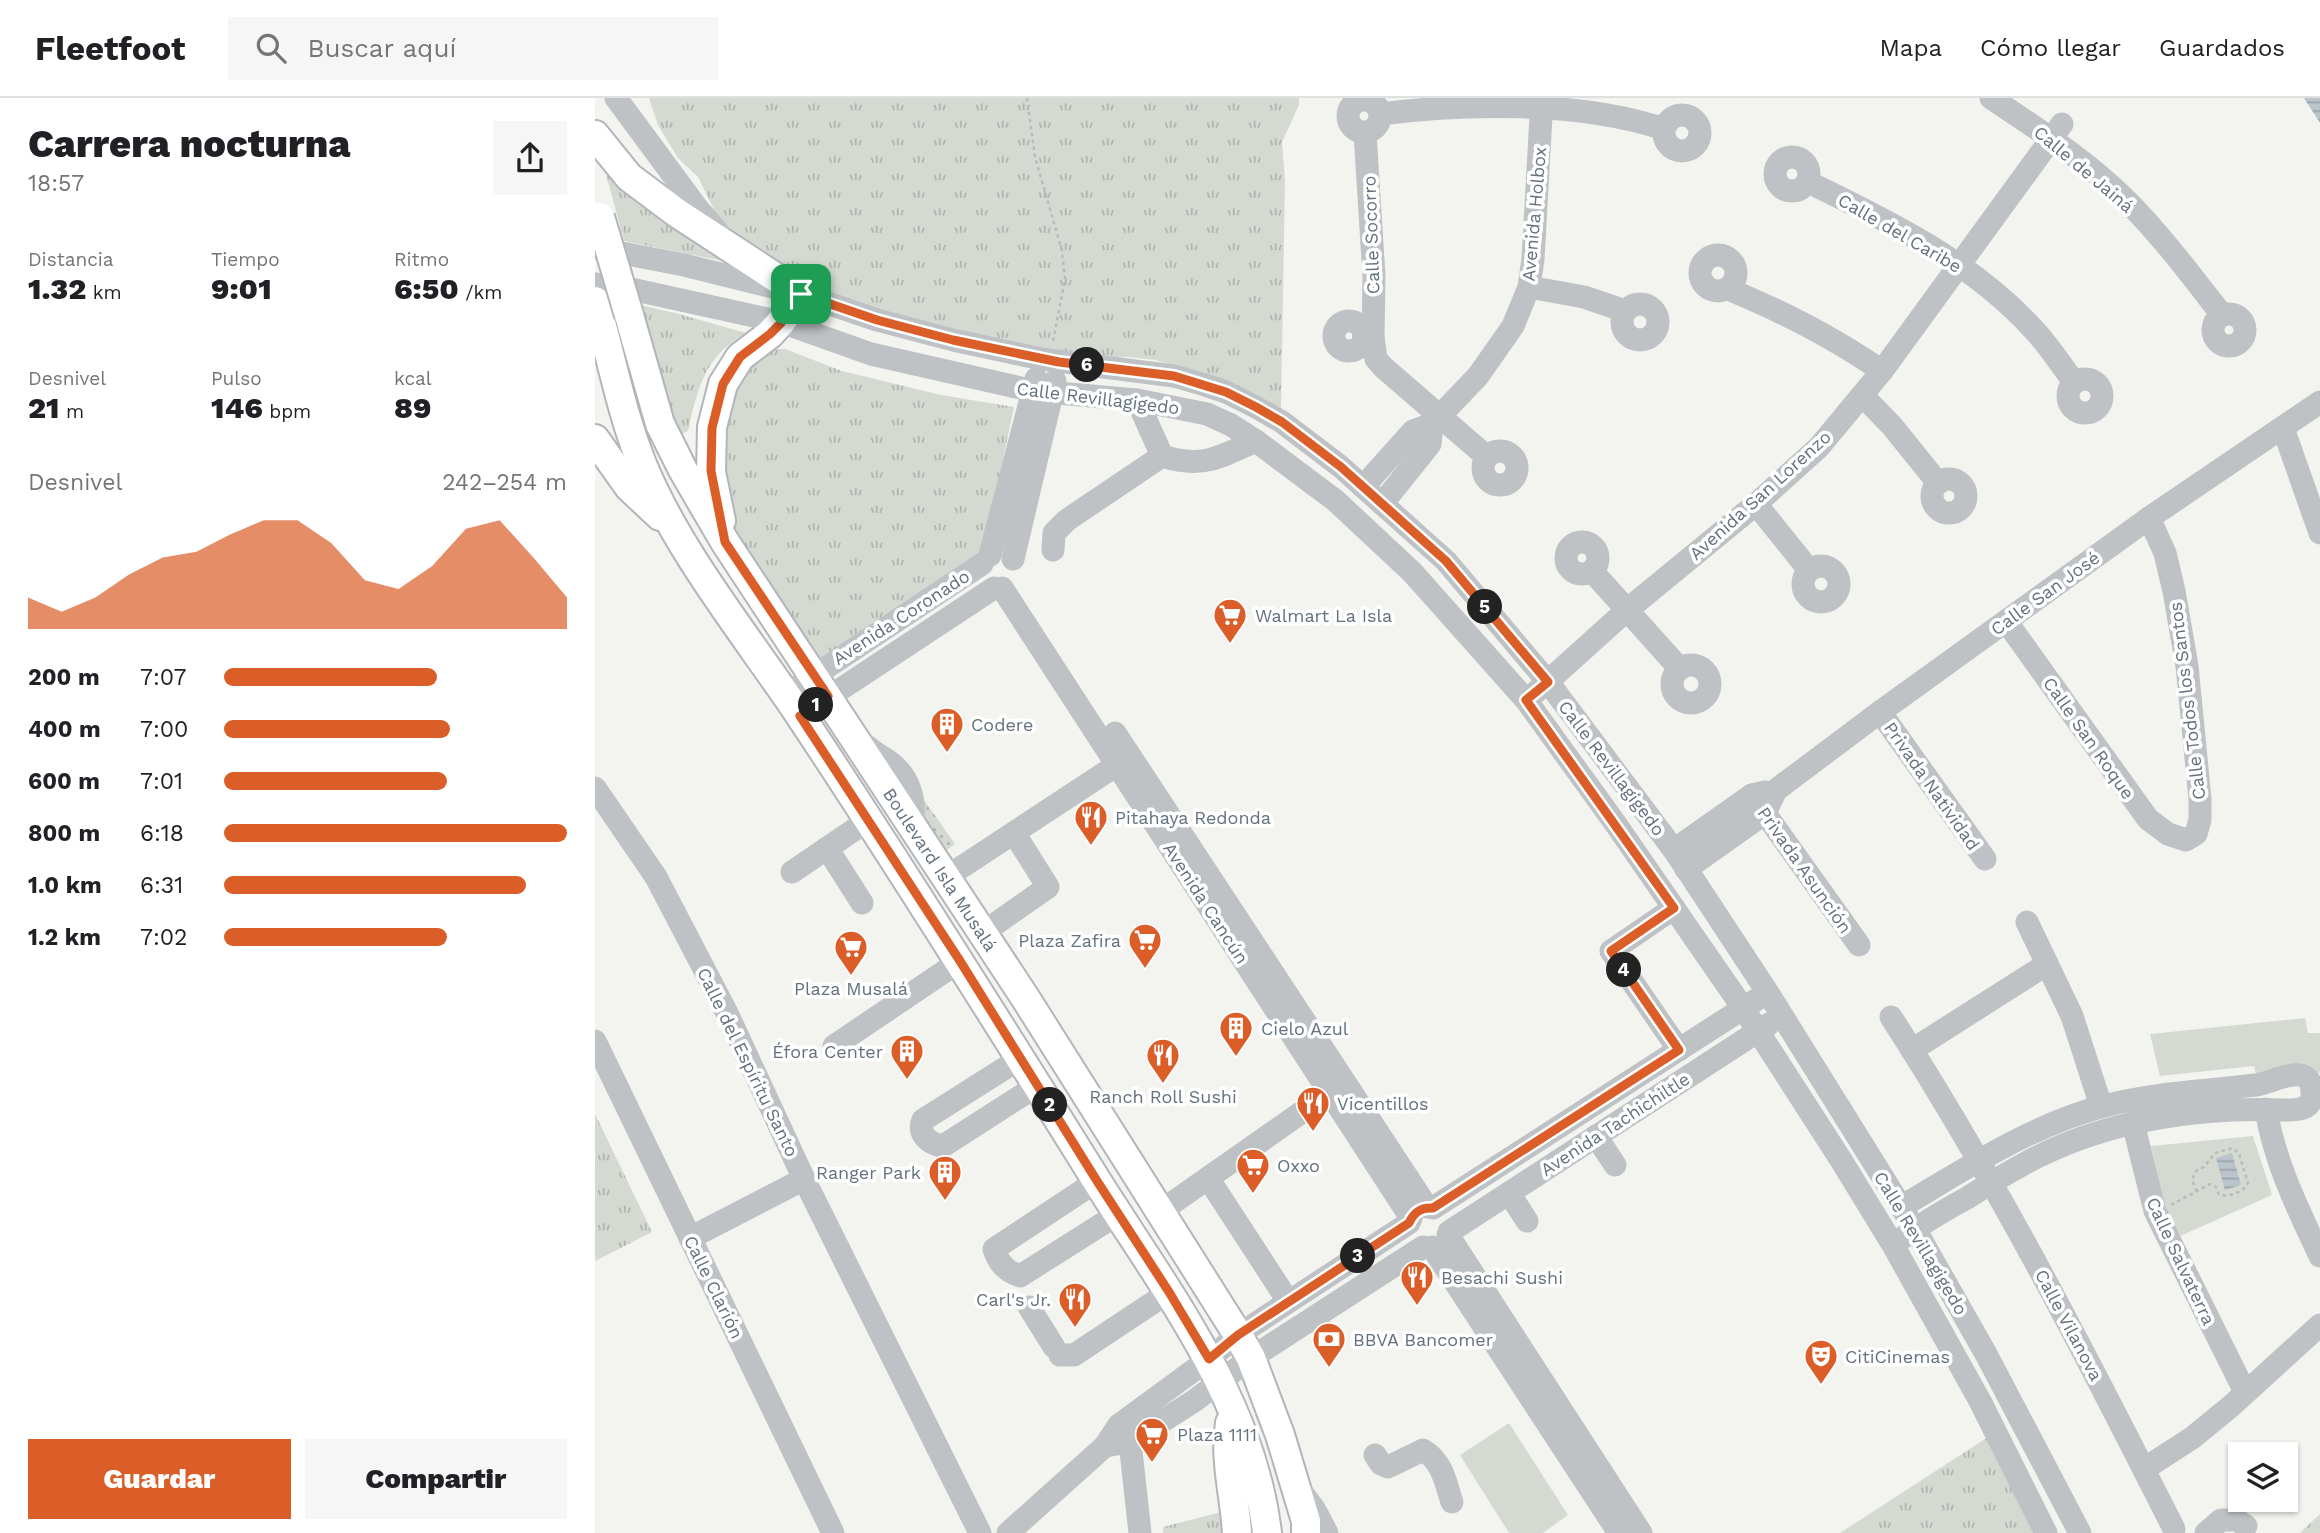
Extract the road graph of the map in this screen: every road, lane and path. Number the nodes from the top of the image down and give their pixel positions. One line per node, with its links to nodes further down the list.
1 (616, 98): 11 (street)
2 (1027, 98): 21 (path)
3 (1991, 98): 6 (street, Calle de Jainá)
4 (1542, 103): 5 (street); 14 (street, Avenida Holbox); 28 (street, Calle Socorro)
5 (1664, 129)
6 (2057, 132): 12 (street, Avenida San Lorenzo); 19 (street, Calle de Jainá)
7 (595, 135): 11 (main road)
8 (1808, 181): 12 (street, Calle del Caribe)
9 (598, 207): 41 (main road, Boulevard Isla Musalá, bridge)
10 (595, 247): 16 (street, Calle Revillagigedo)
11 (732, 248): 16 (main road)
12 (1959, 265): 22 (street, Avenida San Lorenzo); 23 (street, Calle del Caribe)
13 (595, 284): 20 (street, Calle Revillagigedo)
14 (1529, 287): 18 (street); 28 (street, Avenida Holbox)
15 (1728, 289): 22 (street)
16 (801, 294): 20 (main road); 21 (street, Calle Revillagigedo)
17 (597, 307): 39 (main road, Boulevard Isla Musalá)
18 (1625, 311)
19 (2222, 315)
20 (781, 323): 24 (street, Calle Revillagigedo); 41 (main road)
21 (1051, 355): 24 (street); 35 (street, Calle Revillagigedo)
22 (1882, 371): 25 (street, Avenida San Lorenzo)
23 (2074, 382)
24 (1043, 393): 26 (street, Calle Revillagigedo); 45 (street)
25 (1863, 396): 34 (street); 37 (street, Avenida San Lorenzo)
26 (1137, 400): 31 (street, Calle Revillagigedo); 32 (street)
27 (2320, 402): 29 (street, Calle San José)
28 (1436, 420): 33 (street, Calle Socorro); 35 (street, Avenida Holbox); 36 (street, Avenida Holbox)
29 (2283, 428): 38 (street, Calle San José); 40 (street)
30 (595, 439): 39 (main road)
31 (1256, 441): 32 (street); 51 (street, Calle Revillagigedo)
32 (1162, 456): 42 (street)
33 (1487, 457)
34 (1938, 483)
35 (1363, 487): 36 (street, Calle Revillagigedo)
36 (1382, 504): 49 (street, Calle Revillagigedo)
37 (1756, 504): 43 (street); 46 (street, Avenida San Lorenzo)
38 (2149, 518): 47 (street, Calle San José); 59 (street, Calle Todos los Santos)
39 (678, 533): 52 (main road, Boulevard Isla Musalá)
40 (2320, 533)
41 (725, 542): 50 (main road, Boulevard Isla Musalá)
42 (1053, 550)
43 (1809, 570)
44 (1592, 571): 46 (street)
45 (1000, 572): 50 (street, Avenida Coronado); 54 (street, Avenida Cancún)
46 (1627, 610): 48 (street); 49 (street, Avenida San Lorenzo)
47 (2006, 621): 53 (street, Calle San José); 59 (street, Calle San Roque)
48 (1680, 669)
49 (1548, 682): 51 (street, Avenida San Lorenzo); 62 (street, Calle Revillagigedo)
50 (830, 695): 52 (street, Avenida Coronado); 64 (main road, Boulevard Isla Musalá)
51 (1526, 700): 66 (street, Calle Revillagigedo)
52 (793, 705): 57 (main road, Boulevard Isla Musalá)
53 (1880, 712): 56 (street, Calle San José); 61 (street, Privada Natividad)
54 (1123, 761): 58 (street); 85 (street, Avenida Cancún)
55 (596, 790): 96 (street, Calle del Espíritu Santo)
56 (1758, 804): 62 (street, Calle San José); 69 (street, Privada Asunción)
57 (867, 821): 60 (street); 70 (main road, Boulevard Isla Musalá)
58 (1014, 833): 64 (street); 68 (street)
59 (2186, 841)
60 (827, 848): 63 (street); 65 (street)
61 (1985, 859)
62 (1680, 860): 72 (street, Calle Revillagigedo)
63 (792, 872)
64 (944, 878): 68 (main road, Boulevard Isla Musalá)
65 (862, 903)
66 (1674, 908): 74 (street, Calle Revillagigedo); 81 (street)
67 (2027, 922): 71 (street)
68 (981, 934): 73 (main road, Boulevard Isla Musalá)
69 (1859, 945)
70 (960, 961): 76 (main road, Boulevard Isla Musalá); 80 (street)
71 (2047, 964): 82 (street); 88 (street)
72 (1767, 993): 74 (street, Avenida Tachichiltle); 75 (street, Calle Revillagigedo)
73 (1026, 999): 76 (main road); 102 (main road, Boulevard Isla Musalá)
74 (1743, 1008): 78 (street, Calle Revillagigedo); 81 (street, Avenida Tachichiltle)
75 (1782, 1016): 78 (street, Avenida Tachichiltle); 101 (street, Calle Revillagigedo)
76 (996, 1017): 83 (main road, Boulevard Isla Musalá)
77 (1891, 1017): 82 (street, Calle Vilanova)
78 (1758, 1031): 92 (street, Avenida Tachichiltle); 110 (street, Calle Revillagigedo)
79 (595, 1041): 108 (street, Calle Clarión)
80 (834, 1046)
81 (1679, 1050): 105 (street, Avenida Tachichiltle)
82 (1912, 1050): 93 (street, Calle Vilanova)
83 (1021, 1058): 84 (main road, Boulevard Isla Musalá); 84 (street)
84 (1038, 1085): 97 (main road, Boulevard Isla Musalá)
85 (1336, 1088): 95 (street); 105 (street, Avenida Cancún)
86 (2316, 1089): 87 (street); 89 (street)
87 (2167, 1093): 88 (street); 90 (street)
88 (2101, 1107): 93 (street)
89 (2266, 1110): 90 (street); 111 (street)
90 (2171, 1116): 91 (street)
91 (2133, 1123): 98 (street); 103 (street, Calle Salvaterra)
92 (1596, 1136): 94 (street); 100 (street, Avenida Tachichiltle)
93 (1980, 1160): 98 (street, Calle Vilanova); 101 (street)
94 (1615, 1165)
95 (1208, 1178): 102 (street); 113 (street)
96 (804, 1179): 108 (street); 128 (street, Calle del Espíritu Santo)
97 (1097, 1181): 104 (main road, Boulevard Isla Musalá); 104 (street)
98 (1992, 1183): 107 (street); 122 (street, Calle Vilanova)
99 (2196, 1190): 99 (path); 103 (path)
100 (1509, 1193): 106 (street); 109 (street, Avenida Tachichiltle)
101 (1901, 1207): 107 (street, Calle Revillagigedo)
102 (1161, 1211): 116 (main road, Boulevard Isla Musalá)
103 (2155, 1211): 118 (street, Calle Salvaterra)
104 (1118, 1214): 112 (main road, Boulevard Isla Musalá)
105 (1420, 1214): 109 (street); 109 (street); 113 (street, Avenida Tachichiltle)
106 (1527, 1221)
107 (1915, 1229): 110 (street); 136 (street, Calle Revillagigedo)
108 (690, 1238): 127 (street, Calle Clarión)
109 (1438, 1240): 116 (street, Avenida Tachichiltle); 133 (street); 134 (street)
110 (1893, 1245): 135 (street, Calle Revillagigedo)
111 (2320, 1256)
112 (1169, 1292): 114 (street); 117 (main road, Boulevard Isla Musalá)
113 (1288, 1301): 116 (street, Avenida Tachichiltle)
114 (1029, 1307)
115 (2320, 1325): 118 (street)
116 (1244, 1346): 117 (street, Avenida Tachichiltle); 126 (main road, Boulevard Isla Musalá)
117 (1215, 1370): 119 (main road, Boulevard Isla Musalá); 120 (street, Avenida Tachichiltle)
118 (2245, 1392): 122 (street)
119 (1232, 1410): 131 (main road); 132 (main road, Boulevard Isla Musalá)
120 (1125, 1434): 129 (street, Avenida Tachichiltle); 130 (street)
121 (1375, 1455): 123 (street)
122 (2144, 1469): 125 (street, Calle Vilanova)
123 (1452, 1502)
124 (2246, 1526): 137 (street)
125 (2174, 1529)
126 (1312, 1530)
127 (833, 1533)
128 (980, 1533)
129 (1008, 1533)
130 (1140, 1533)
131 (1237, 1533)
132 (1267, 1533)
133 (1619, 1533)
134 (1641, 1533)
135 (2046, 1533)
136 (2080, 1533)
137 (2206, 1533)

